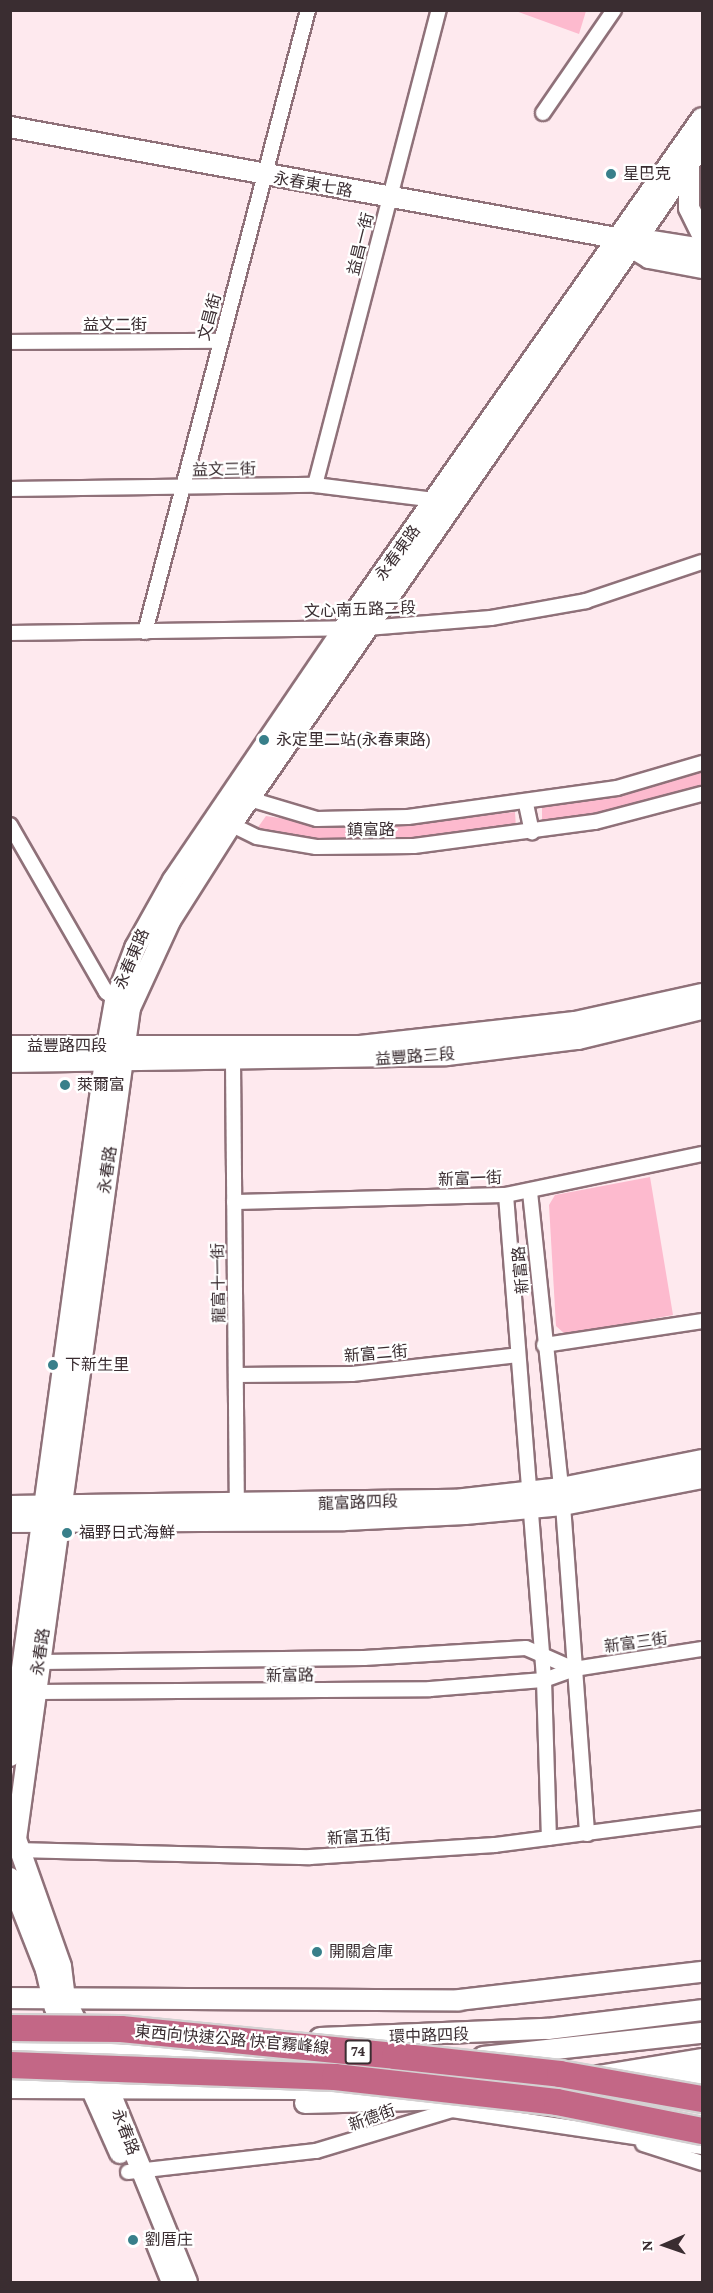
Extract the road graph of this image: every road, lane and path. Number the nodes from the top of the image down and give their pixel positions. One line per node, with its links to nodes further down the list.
1 (308, 10): 9 (street, 文昌街)
2 (439, 10): 10 (street, 益昌一街)
3 (614, 10): 4 (street)
4 (543, 113)
5 (702, 118): 12 (street, 永春東路)
6 (10, 127): 9 (street, 永春東七路)
7 (702, 145): 8 (street, 永春東路)
8 (689, 165): 11 (street); 12 (street, 永春東路)
9 (264, 177): 10 (street, 永春東七路); 15 (street, 文昌街)
10 (389, 199): 12 (street, 永春東七路); 17 (street, 益昌一街)
11 (702, 235)
12 (629, 241): 13 (street, 永春東七路); 14 (street, 永春東七路); 20 (street, 永春東路); 22 (street, 永春東路)
13 (702, 249)
14 (702, 268)
15 (220, 341): 16 (street, 益文二街); 18 (street, 文昌街)
16 (10, 342)
17 (315, 485): 18 (street, 益文三街); 20 (street, 益文三街)
18 (182, 487): 19 (street, 益文三街); 24 (street, 文昌街)
19 (10, 489)
20 (436, 500): 23 (street, 永春東路)
21 (702, 562): 22 (street, 文心南五路二段)
22 (367, 627): 23 (street, 文心南五路二段); 28 (street, 永春東路)
23 (344, 628): 24 (street, 文心南五路二段); 28 (street, 永春東路)
24 (145, 632): 25 (street, 文心南五路二段)
25 (10, 633)
26 (702, 762): 29 (street, 鎮富路)
27 (702, 794): 32 (street, 鎮富路)
28 (241, 796): 29 (street, 鎮富路); 30 (street, 永春東路)
29 (526, 804): 32 (street)
30 (223, 821): 32 (street, 鎮富路); 34 (street, 永春東路)
31 (10, 825): 34 (street)
32 (532, 832)
33 (702, 994): 37 (street, 益豐路三段)
34 (122, 1004): 37 (street, 永春路)
35 (702, 1009): 38 (street, 益豐路三段)
36 (10, 1046): 37 (street, 益豐路四段)
37 (115, 1054): 38 (street, 益豐路三段); 39 (street, 益豐路四段); 54 (street, 永春路)
38 (233, 1061): 43 (street, 龍富十一街)
39 (10, 1062)
40 (702, 1154): 41 (street, 新富一街)
41 (530, 1192): 42 (street, 新富一街); 45 (street, 新富路)
42 (506, 1195): 43 (street, 新富一街); 46 (street, 新富路)
43 (234, 1202): 47 (street, 龍富十一街)
44 (702, 1321): 45 (street)
45 (544, 1345): 50 (street, 新富路)
46 (518, 1355): 47 (street, 新富二街); 51 (street, 新富路)
47 (236, 1375): 52 (street, 龍富十一街)
48 (702, 1460): 50 (street, 龍富路四段)
49 (702, 1478): 50 (street, 龍富路四段)
50 (562, 1497): 51 (street, 龍富路四段); 59 (street, 新富路)
51 (529, 1501): 52 (street, 龍富路四段); 54 (street, 龍富路四段); 57 (street, 新富路)
52 (237, 1505): 54 (street, 龍富路四段)
53 (10, 1506): 54 (street, 龍富路四段)
54 (53, 1513): 55 (street, 龍富路四段); 58 (street, 永春路)
55 (10, 1522)
56 (702, 1649): 59 (street, 新富三街)
57 (541, 1655): 58 (street, 新富路); 59 (street, 新富路); 60 (street, 新富路)
58 (25, 1661): 61 (street, 永春路)
59 (574, 1669): 60 (street, 新富路); 64 (street, 新富路)
60 (544, 1680): 61 (street, 新富路); 65 (street, 新富路)
61 (22, 1693): 62 (street, 永春路); 66 (street, 永春路)
62 (10, 1755)
63 (702, 1818): 64 (street, 新富五街)
64 (587, 1833): 65 (street, 新富五街)
65 (549, 1838): 66 (street, 新富五街)
66 (16, 1850): 70 (street, 永春路)
67 (10, 1878): 70 (street, 永春路)
68 (702, 1972): 70 (street)
69 (10, 1998): 70 (street)
70 (57, 1999): 75 (street, 永春路)
71 (702, 2010): 75 (street, 環中路四段)
72 (10, 2028): 83 (highway, 東西向快速公路 快官霧峰線 / 74, bridge)
73 (10, 2033): 75 (street, 環中路四段)
74 (702, 2033): 75 (street, 環中路四段)
75 (79, 2045): 76 (street, 環中路四段); 81 (street, 永春路)
76 (10, 2050)
77 (702, 2060): 82 (street)
78 (10, 2065): 84 (highway, 東西向快速公路 快官霧峰線 / 74, bridge)
79 (702, 2075): 82 (street)
80 (10, 2088): 81 (street)
81 (100, 2088): 82 (street); 88 (street, 永春路)
82 (213, 2091)
83 (702, 2099)
84 (702, 2131)
85 (624, 2136): 86 (street, 新德街); 87 (street, 新德街); 88 (street, 新德街)
86 (702, 2147)
87 (702, 2163)
88 (134, 2171): 89 (street, 永春路); 90 (street, 永春路)
89 (172, 2283)
90 (187, 2283)

